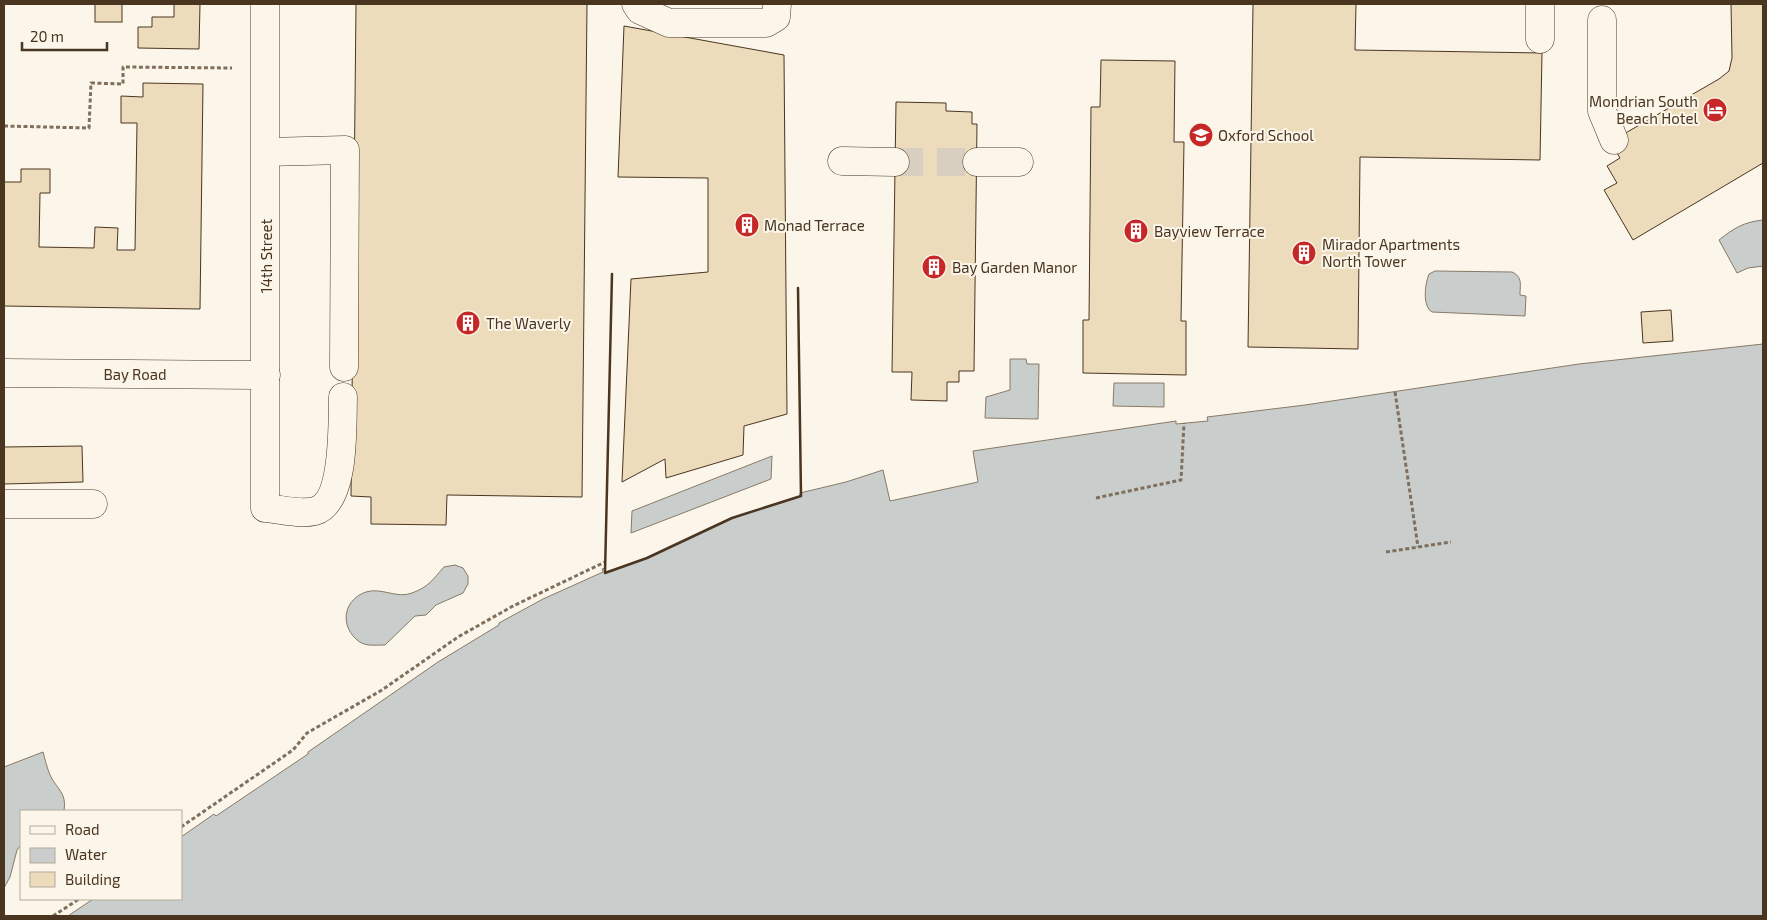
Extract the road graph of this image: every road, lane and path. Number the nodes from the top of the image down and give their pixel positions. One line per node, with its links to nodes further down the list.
1 (265, 4): 10 (street, 14th Street)
2 (636, 4): 3 (street)
3 (777, 4)
4 (1540, 4): 6 (street)
5 (1602, 20): 9 (street)
6 (1540, 39)
7 (232, 68): 8 (path)
8 (4, 126)
9 (1614, 140)
10 (266, 152): 15 (street); 17 (street, 14th Street)
11 (842, 161): 12 (street)
12 (895, 162)
13 (977, 162): 14 (street)
14 (1019, 162)
15 (344, 367)
16 (4, 373): 17 (street, Bay Road)
17 (266, 375): 19 (street, 14th Street)
18 (1395, 392): 25 (path)
19 (342, 397)
20 (1184, 423): 21 (path)
21 (1096, 498)
22 (4, 504): 23 (street)
23 (93, 504)
24 (1451, 542): 25 (path)
25 (1418, 547): 26 (path)
26 (1386, 552)
27 (605, 562): 28 (path)
28 (182, 826)
29 (77, 900): 30 (path)
30 (53, 916)

